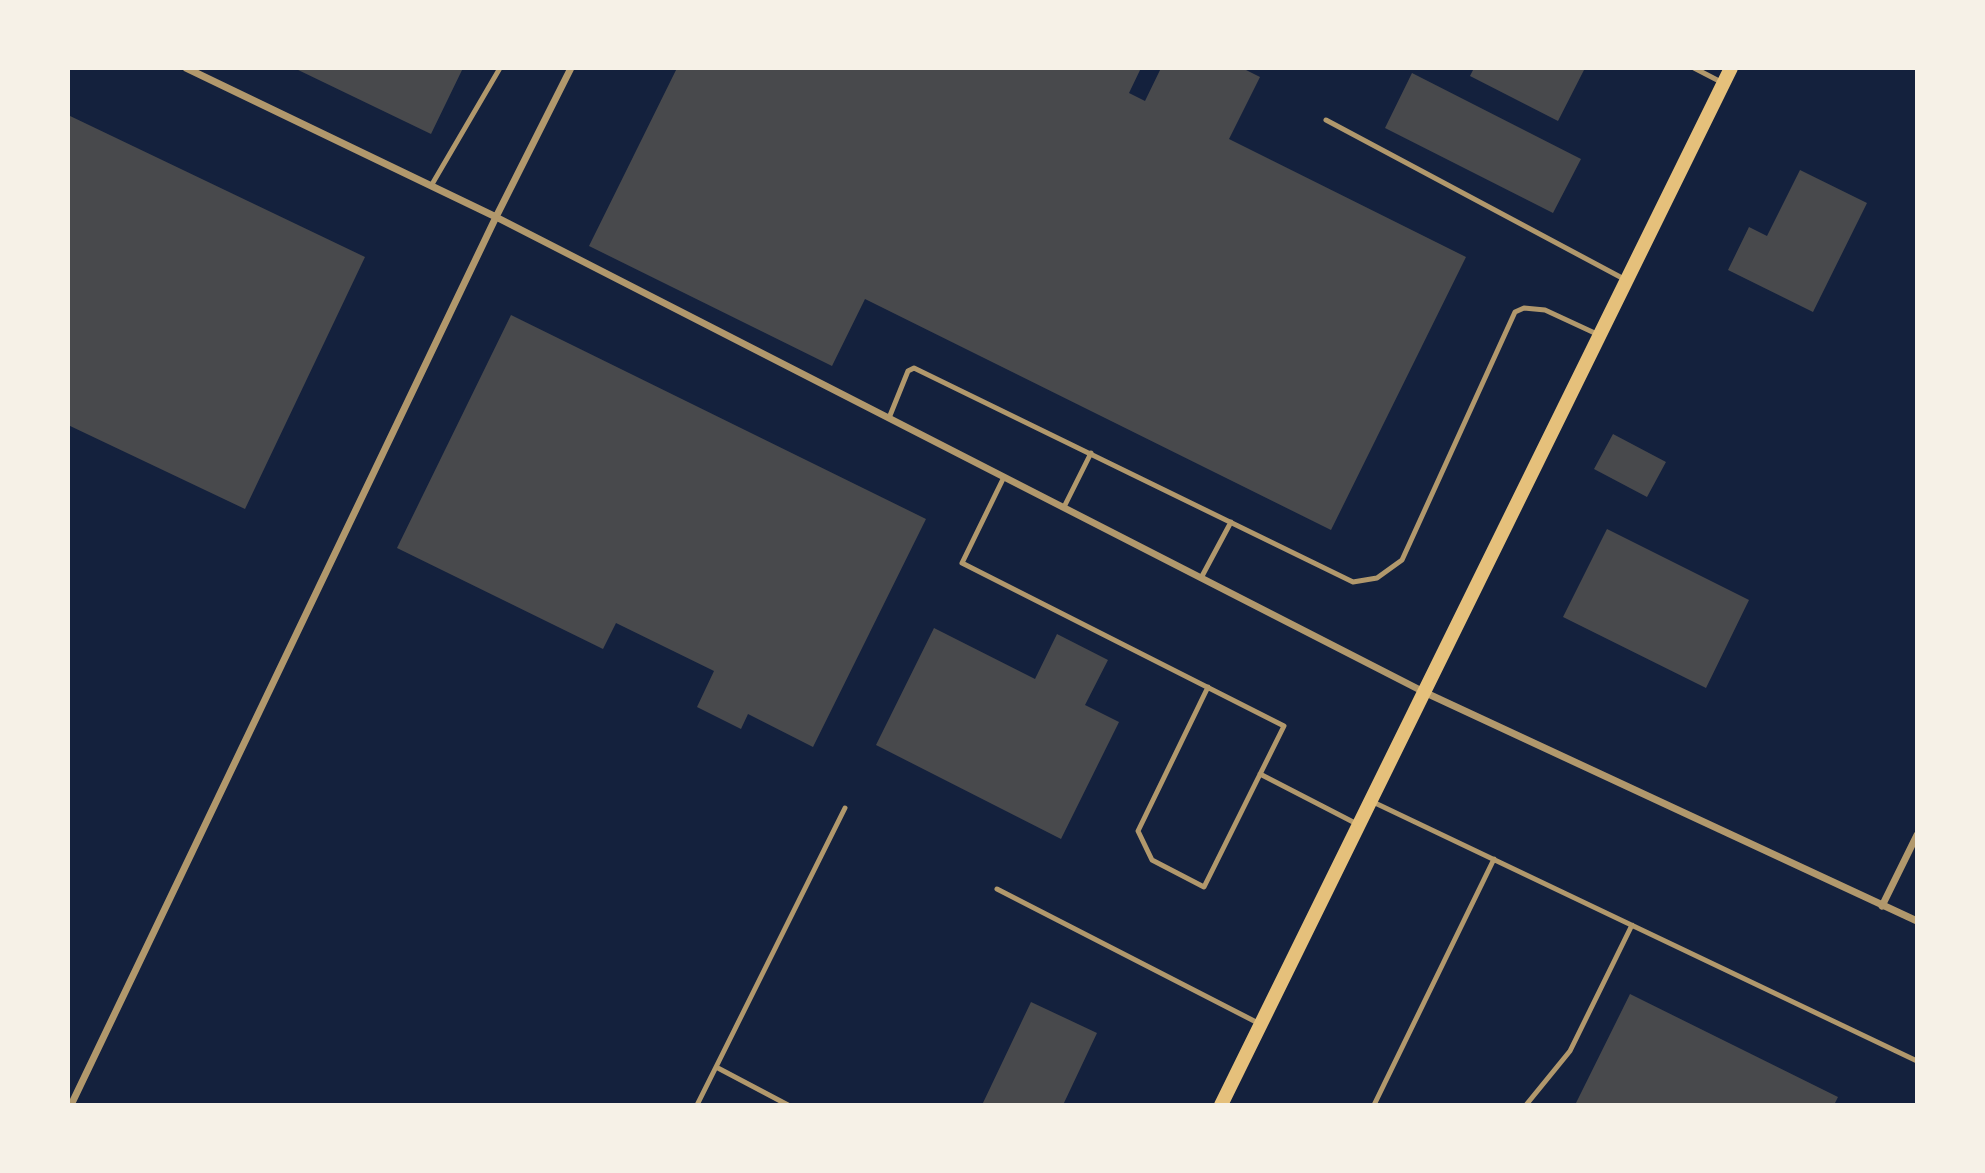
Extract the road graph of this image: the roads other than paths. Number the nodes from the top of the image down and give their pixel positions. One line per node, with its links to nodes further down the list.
1 (186, 68): 8 (street)
2 (500, 68): 8 (lane)
3 (571, 68): 9 (street)
4 (1694, 68): 6 (lane)
5 (1731, 68): 6 (main road)
6 (1723, 83): 10 (main road)
7 (1326, 121): 10 (lane)
8 (431, 186): 9 (street)
9 (496, 217): 12 (street); 33 (street)
10 (1627, 281): 11 (main road)
11 (1599, 335): 16 (lane); 19 (main road)
12 (889, 418): 13 (lane); 14 (street)
13 (1091, 453): 15 (lane); 16 (lane)
14 (1004, 477): 15 (street); 18 (lane)
15 (1064, 507): 17 (street)
16 (1231, 522): 17 (lane)
17 (1201, 578): 19 (street)
18 (1208, 687): 20 (lane); 20 (lane)
19 (1423, 692): 21 (main road); 27 (street)
20 (1260, 774): 23 (lane)
21 (1370, 800): 23 (main road); 25 (lane)
22 (845, 808): 32 (lane)
23 (1358, 825): 30 (main road)
24 (1917, 835): 27 (street)
25 (1494, 859): 29 (lane); 37 (lane)
26 (997, 890): 30 (lane)
27 (1882, 905): 28 (street)
28 (1917, 921)
29 (1632, 925): 31 (lane); 38 (lane)
30 (1260, 1024): 36 (main road)
31 (1917, 1061)
32 (716, 1067): 34 (lane); 35 (lane)
33 (71, 1105)
34 (697, 1105)
35 (789, 1105)
36 (1221, 1105)
37 (1374, 1105)
38 (1525, 1105)

